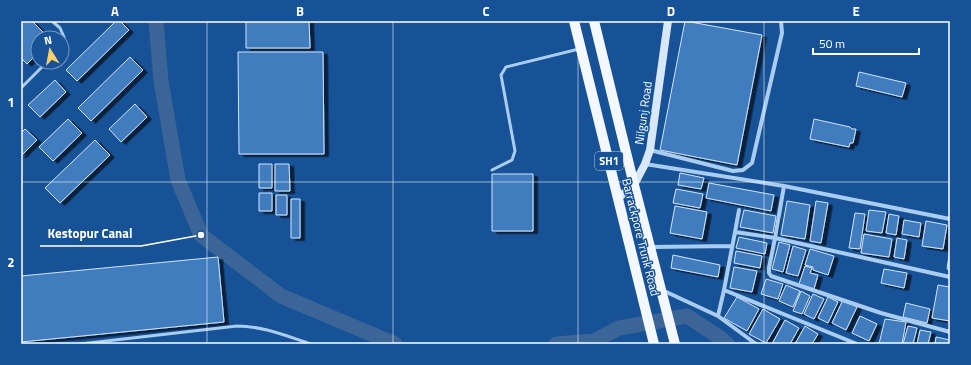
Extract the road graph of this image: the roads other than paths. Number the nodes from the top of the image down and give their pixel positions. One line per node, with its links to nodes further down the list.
1 (52, 21): 6 (lane)
2 (574, 21): 7 (main road, Barrackpore Trunk Road / SH1)
3 (594, 21): 13 (main road, Barrackpore Trunk Road / SH1)
4 (668, 21): 10 (street, Nilgunj Road)
5 (781, 21): 10 (street)
6 (61, 30)
7 (580, 48): 12 (lane); 15 (main road, Barrackpore Trunk Road / SH1)
8 (39, 70): 9 (lane)
9 (21, 88)
10 (650, 150): 11 (street, Nilgunj Road)
11 (645, 164): 13 (street, Nilgunj Road); 14 (street)
12 (492, 170)
13 (634, 185): 15 (street, Nilgunj Road); 21 (main road, Barrackpore Trunk Road / SH1)
14 (784, 186): 17 (street); 19 (street)
15 (618, 198): 27 (main road, Barrackpore Trunk Road / SH1)
16 (739, 210): 18 (street)
17 (950, 219)
18 (735, 232): 19 (street); 20 (street)
19 (775, 238): 22 (street); 26 (street)
20 (732, 246): 21 (street); 23 (street)
21 (651, 247): 24 (main road, Barrackpore Trunk Road / SH1)
22 (950, 277)
23 (724, 290): 25 (street); 32 (street)
24 (663, 294): 25 (street); 28 (main road, Barrackpore Trunk Road / SH1)
25 (718, 316): 31 (street)
26 (950, 332)
27 (653, 340)
28 (675, 342)
29 (80, 344): 30 (lane)
30 (311, 344)
31 (756, 344)
32 (857, 344)

